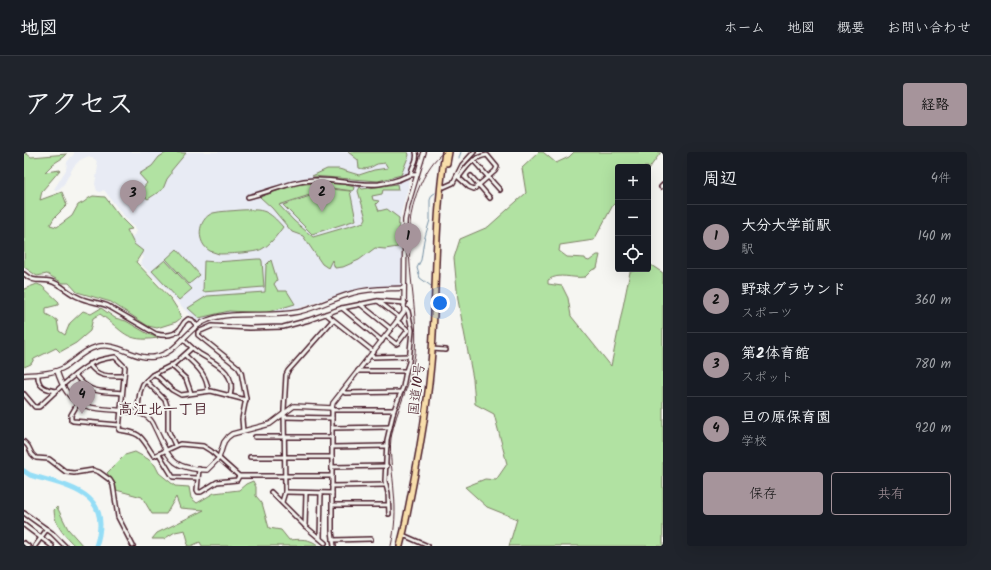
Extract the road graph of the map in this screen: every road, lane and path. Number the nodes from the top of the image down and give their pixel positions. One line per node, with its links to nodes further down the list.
1 (416, 152): 8 (street)
2 (424, 152): 9 (street)
3 (445, 152): 7 (highway, 国道10号)
4 (449, 152): 7 (highway, 国道10号)
5 (474, 152): 10 (street)
6 (473, 160): 10 (street); 12 (street); 12 (street)
7 (446, 162): 14 (highway, 国道10号)
8 (411, 174): 9 (street); 16 (street)
9 (417, 175): 19 (street)
10 (458, 176): 13 (street); 14 (street)
11 (471, 176): 13 (street)
12 (489, 177): 13 (street); 15 (street)
13 (479, 185): 17 (street)
14 (443, 186): 34 (highway, 国道10号)
15 (500, 190)
16 (248, 197)
17 (490, 198)
18 (24, 274): 28 (street)
19 (404, 288): 21 (street); 28 (street)
20 (377, 300): 21 (street); 22 (street); 27 (street)
21 (405, 303): 24 (street)
22 (360, 304): 23 (street); 29 (street)
23 (342, 308): 25 (street); 32 (street)
24 (405, 309): 27 (street); 43 (street)
25 (326, 314): 26 (street); 59 (street)
26 (333, 320): 36 (street); 65 (street)
27 (399, 320): 29 (street); 30 (street)
28 (197, 326): 31 (street)
29 (391, 329): 30 (street)
30 (386, 336): 32 (street)
31 (183, 339): 33 (street); 41 (street)
32 (382, 341): 36 (street)
33 (192, 348): 37 (street); 58 (street)
34 (432, 349): 35 (street); 106 (highway, 国道10号)
35 (446, 350)
36 (372, 354): 38 (street); 42 (street)
37 (185, 355): 40 (street); 52 (street)
38 (408, 356)
39 (89, 364): 47 (street); 48 (street); 48 (street)
40 (171, 365): 45 (street); 56 (street)
41 (57, 371): 44 (street); 50 (street)
42 (358, 371): 43 (street); 53 (street)
43 (406, 372): 54 (street)
44 (38, 374): 46 (street); 51 (street)
45 (155, 374): 49 (street); 56 (street)
46 (24, 375)
47 (75, 375): 50 (street); 55 (street)
48 (124, 376): 55 (street)
49 (146, 381): 64 (street); 75 (street)
50 (62, 386): 51 (street); 60 (street)
51 (56, 391): 57 (street)
52 (208, 391): 56 (street); 58 (street)
53 (343, 391): 54 (street); 61 (street)
54 (401, 392): 62 (street)
55 (122, 393): 63 (street)
56 (191, 393)
57 (24, 394)
58 (230, 396): 59 (street)
59 (246, 400): 70 (street)
60 (78, 403): 63 (street); 67 (street)
61 (332, 409): 62 (street); 65 (street); 66 (street)
62 (394, 410): 68 (street)
63 (120, 411): 64 (street); 67 (street)
64 (137, 413): 78 (street)
65 (284, 415): 66 (street); 70 (street); 72 (street)
66 (332, 418): 69 (street)
67 (120, 425): 79 (street)
68 (390, 427): 69 (street); 76 (street)
69 (332, 428): 73 (street)
70 (243, 431): 82 (street)
71 (255, 437): 72 (street)
72 (284, 437): 73 (street); 80 (street)
73 (332, 437): 77 (street)
74 (24, 442): 117 (street)
75 (175, 445): 78 (street); 82 (street)
76 (387, 446): 77 (street); 84 (street)
77 (332, 447): 81 (street)
78 (167, 450): 79 (street); 86 (street)
79 (159, 454): 90 (street)
80 (284, 457): 81 (street); 83 (street); 88 (street)
81 (332, 457): 85 (street)
82 (219, 458): 86 (street); 87 (street)
83 (250, 458)
84 (387, 466): 85 (street); 91 (street)
85 (332, 467): 89 (street)
86 (199, 469): 90 (street)
87 (239, 476): 88 (street); 90 (street)
88 (285, 476): 89 (street); 94 (street)
89 (332, 476): 92 (street)
90 (198, 478)
91 (386, 485): 92 (street); 100 (street)
92 (332, 486): 97 (street)
93 (271, 492): 98 (street)
94 (285, 492): 95 (street); 98 (street)
95 (306, 493): 96 (street); 104 (street)
96 (321, 493): 97 (street); 108 (street)
97 (332, 494): 99 (street)
98 (282, 502): 104 (street)
99 (333, 505): 100 (street); 110 (street)
100 (388, 505): 102 (street)
101 (24, 513): 105 (street)
102 (389, 514)
103 (24, 525): 107 (street)
104 (305, 526): 108 (street)
105 (47, 529): 107 (street); 116 (street)
106 (403, 535): 119 (highway, 国道10号); 120 (street)
107 (41, 537): 114 (street); 115 (street)
108 (320, 538): 112 (street)
109 (371, 539): 110 (street)
110 (333, 540): 118 (street)
111 (24, 543): 113 (street)
112 (325, 543)
113 (28, 546)
114 (35, 546)
115 (52, 546)
116 (65, 546)
117 (133, 546)
118 (334, 546)
119 (400, 546)
120 (428, 546)

